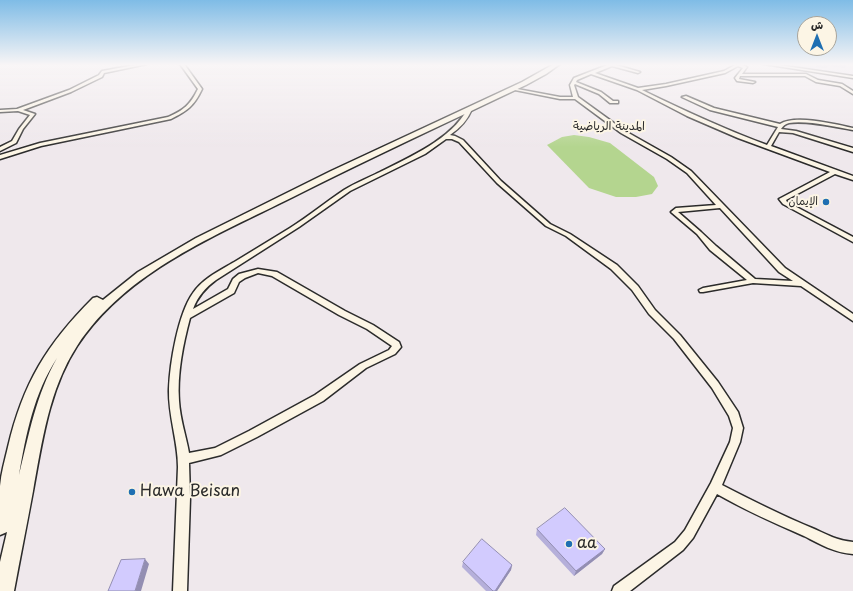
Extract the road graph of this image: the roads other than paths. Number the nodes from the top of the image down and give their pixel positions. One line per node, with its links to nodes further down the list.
1 (68, 92): 13 (street)
2 (198, 92): 21 (street)
3 (498, 92): 33 (main road)
4 (507, 92): 12 (main road)
5 (526, 92): 10 (street)
6 (574, 92): 10 (street)
7 (597, 92): 11 (street)
8 (643, 92): 18 (street)
9 (684, 97): 15 (street)
10 (576, 98): 24 (street)
11 (616, 102)
12 (470, 109): 17 (street); 35 (main road)
13 (18, 110): 14 (street); 19 (street)
14 (0, 111)
15 (780, 128): 16 (street); 18 (street); 20 (street)
16 (853, 129)
17 (444, 137): 29 (street); 32 (street)
18 (768, 147): 22 (street)
19 (0, 149)
20 (853, 150)
21 (0, 157)
22 (836, 171): 23 (street); 25 (street)
23 (853, 178)
24 (721, 206): 26 (street); 27 (street)
25 (853, 240)
26 (752, 281): 27 (street); 28 (street)
27 (801, 284): 30 (street)
28 (703, 290)
29 (188, 316): 31 (street); 31 (street)
30 (853, 318)
31 (184, 459): 36 (street)
32 (715, 488): 34 (street); 37 (street)
33 (1, 519)
34 (853, 548)
35 (4, 591)
36 (180, 591)
37 (619, 591)

